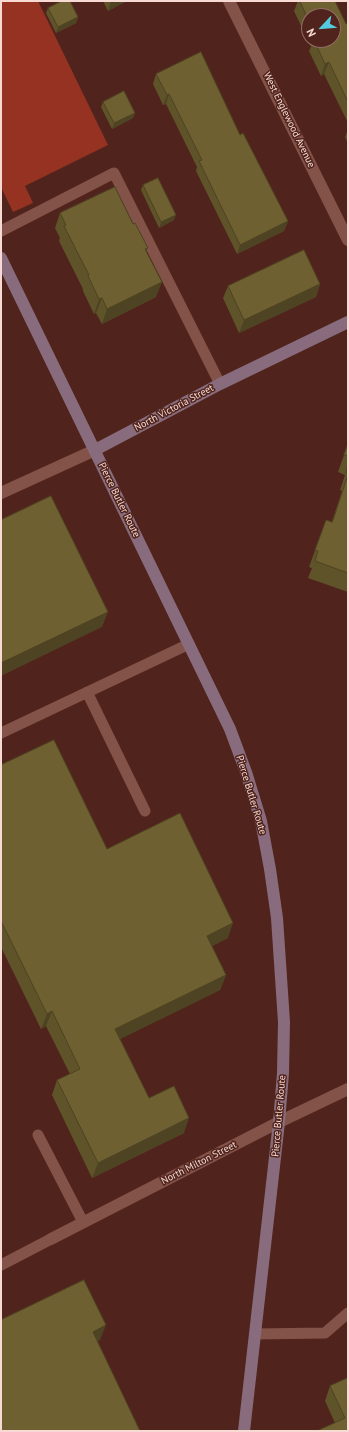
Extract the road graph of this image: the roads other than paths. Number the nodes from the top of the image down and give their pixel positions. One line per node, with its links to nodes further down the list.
1 (229, 1): 3 (street, West Englewood Avenue)
2 (1, 231): 6 (lane)
3 (348, 240)
4 (1, 258): 7 (main road, Pierce Butler Route)
5 (348, 322): 6 (main road, North Victoria Street)
6 (220, 384): 7 (main road, North Victoria Street)
7 (95, 450): 8 (street, North Victoria Street); 9 (main road, Pierce Butler Route)
8 (1, 493)
9 (189, 644): 10 (lane); 14 (main road, Pierce Butler Route)
10 (87, 692): 11 (lane); 12 (lane)
11 (1, 733)
12 (145, 811)
13 (348, 1090): 14 (street, North Milton Street)
14 (279, 1122): 16 (street, North Milton Street); 20 (main road, Pierce Butler Route)
15 (38, 1135): 16 (lane)
16 (83, 1222): 17 (street, North Milton Street)
17 (51, 1239): 18 (lane)
18 (1, 1264)
19 (348, 1313): 20 (lane)
20 (255, 1334): 21 (main road, Pierce Butler Route)
21 (244, 1431)

